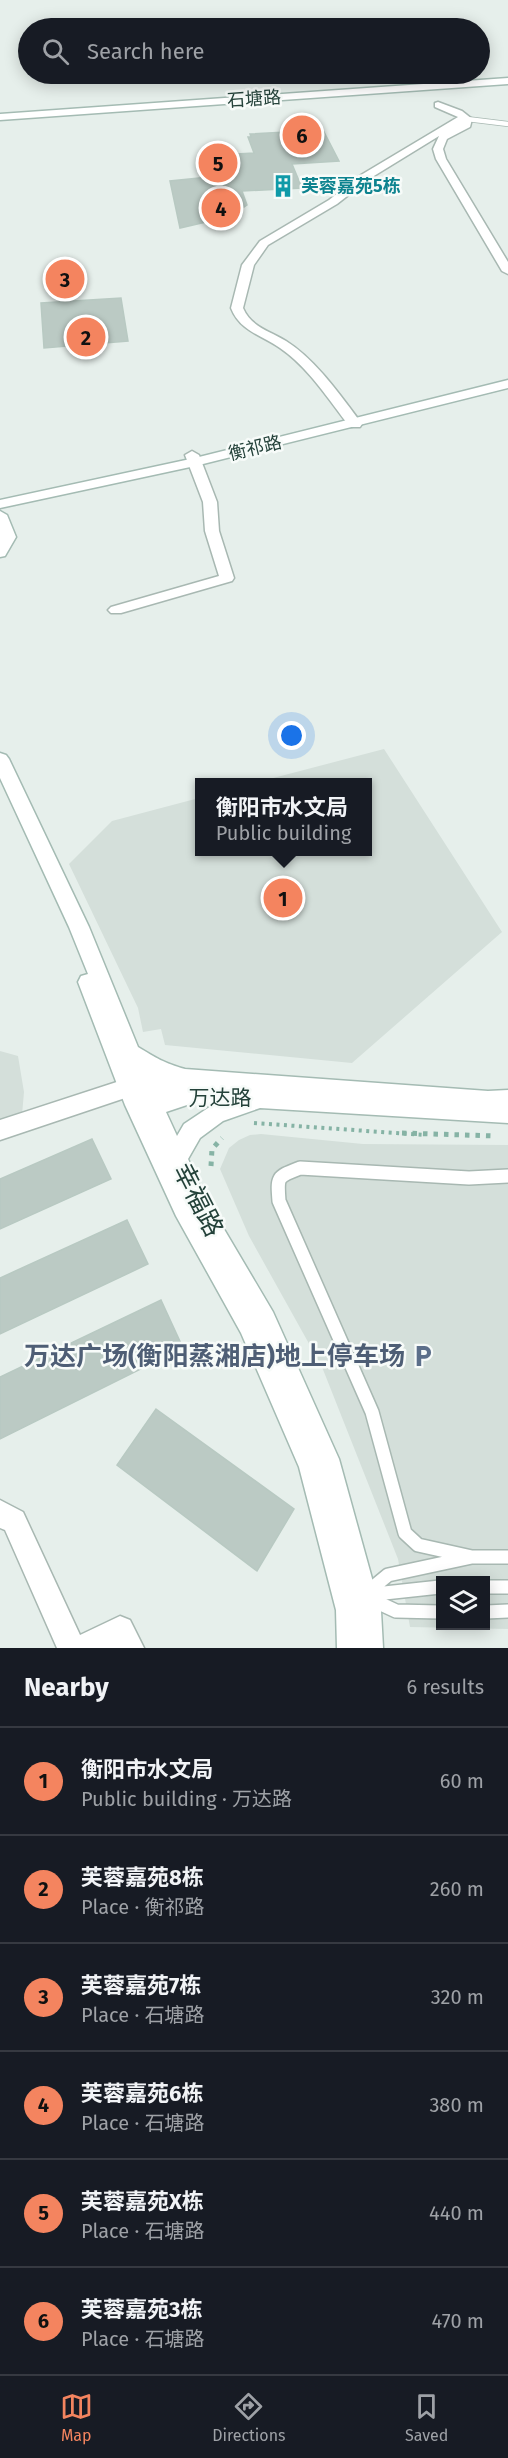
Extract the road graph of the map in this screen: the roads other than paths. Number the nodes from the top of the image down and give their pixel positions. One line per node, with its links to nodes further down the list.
1 (508, 83): 4 (street, 石塘路)
2 (438, 105): 3 (street)
3 (466, 118): 5 (lane); 6 (street); 9 (street)
4 (0, 119)
5 (508, 124)
6 (508, 271)
7 (508, 376): 9 (street, 衡祁路)
8 (508, 384): 9 (street, 衡祁路)
9 (353, 421): 10 (street, 衡祁路)
10 (194, 459): 11 (street, 衡祁路); 12 (street, 衡祁路); 15 (street)
11 (0, 496)
12 (0, 504)
13 (0, 515): 14 (street)
14 (0, 553)
15 (116, 610)
16 (0, 759): 18 (street, 幸福路)
17 (0, 783): 20 (street, 幸福路)
18 (129, 1051): 19 (street); 20 (street, 幸福路)
19 (187, 1077): 20 (street, 万达路); 22 (street, 万达路)
20 (141, 1097): 21 (street, 万达路); 24 (street); 25 (street, 幸福路); 33 (street, 幸福路)
21 (266, 1099): 23 (street, 万达路); 25 (street)
22 (508, 1099)
23 (508, 1113)
24 (0, 1130)
25 (177, 1157): 33 (street, 幸福路)
26 (508, 1176): 28 (lane)
27 (0, 1512): 37 (street)
28 (472, 1557): 29 (lane); 33 (lane)
29 (508, 1557)
30 (490, 1587): 31 (lane)
31 (508, 1587)
32 (436, 1588): 33 (lane)
33 (355, 1597): 36 (lane); 40 (street, 幸福路); 41 (street, 幸福路)
34 (490, 1611): 35 (lane)
35 (508, 1611)
36 (436, 1612)
37 (71, 1648)
38 (84, 1648): 39 (street)
39 (130, 1648)
40 (351, 1648)
41 (369, 1648)

